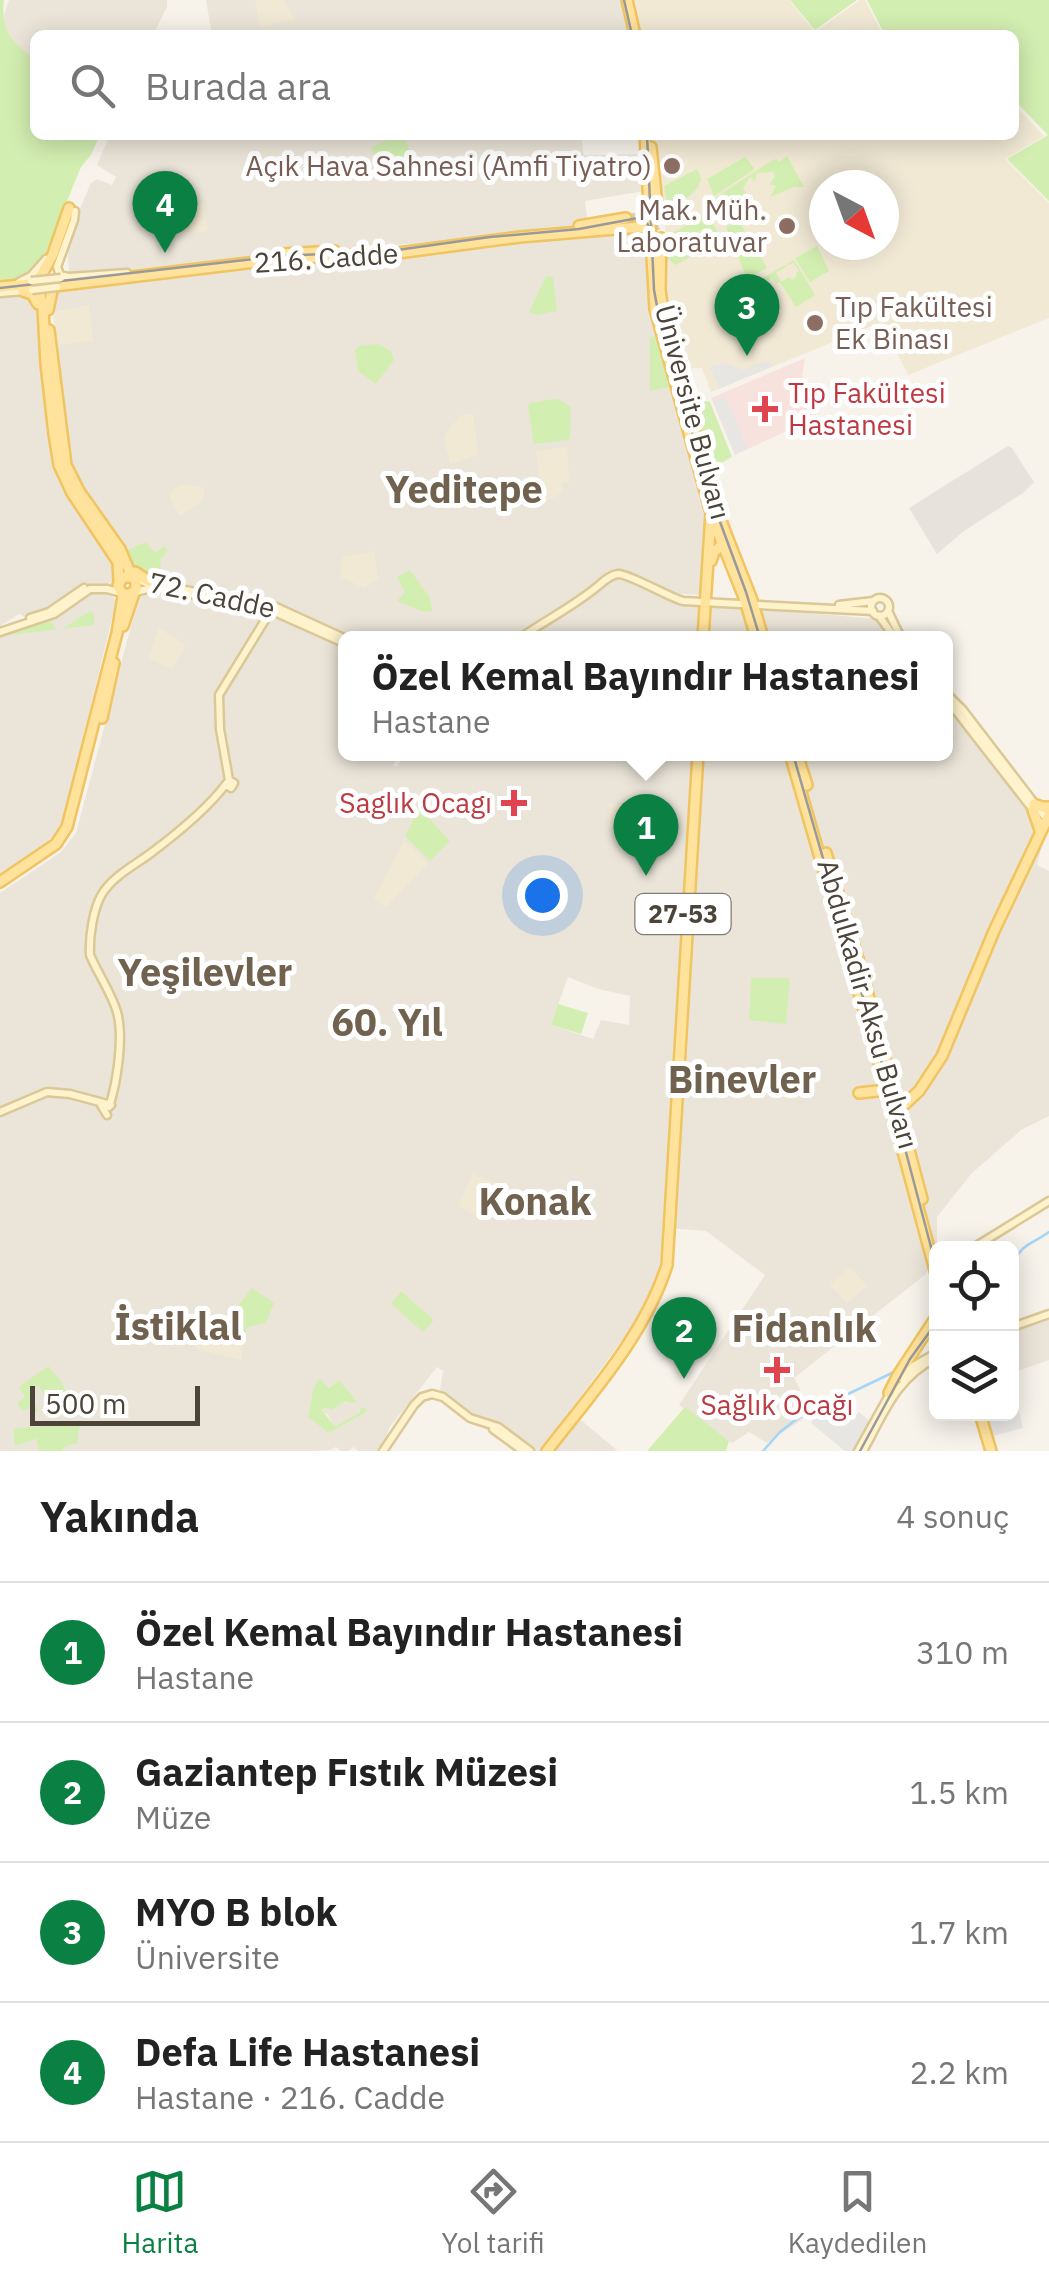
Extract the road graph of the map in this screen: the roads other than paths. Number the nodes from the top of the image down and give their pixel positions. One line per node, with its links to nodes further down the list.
1 (625, 0): 2 (main road)
2 (631, 30)
3 (647, 140): 4 (main road, Üniversite Bulvarı)
4 (652, 207): 7 (main road); 9 (main road, Üniversite Bulvarı)
5 (72, 210): 12 (main road); 13 (main road); 13 (main road)
6 (626, 218): 7 (main road)
7 (586, 225): 8 (main road, 216. Cadde)
8 (487, 234): 9 (main road, 216. Cadde); 10 (main road); 11 (main road, 216. Cadde)
9 (656, 236): 16 (main road, Üniversite Bulvarı); 18 (main road, Üniversite Bulvarı)
10 (487, 251)
11 (128, 275): 12 (main road); 12 (main road, 216. Cadde)
12 (59, 283): 13 (main road); 13 (main road); 15 (main road); 15 (main road)
13 (33, 284): 14 (main road); 14 (main road); 15 (main road); 15 (main road)
14 (0, 289)
15 (48, 340): 19 (main road); 21 (main road)
16 (710, 512): 17 (main road, Üniversite Bulvarı); 18 (main road)
17 (709, 542): 18 (main road); 25 (main road, Üniversite Bulvarı)
18 (725, 542): 25 (main road, Üniversite Bulvarı); 27 (main road)
19 (125, 559): 20 (main road); 22 (main road)
20 (132, 577): 21 (main road); 22 (main road, 72. Cadde); 23 (main road)
21 (119, 582): 24 (main road); 31 (main road)
22 (154, 584): 28 (main road, 72. Cadde)
23 (134, 592): 24 (main road); 28 (main road); 38 (main road)
24 (122, 593): 31 (main road); 38 (main road)
25 (705, 600): 27 (main road); 32 (main road); 33 (main road, Üniversite Bulvarı)
26 (873, 601): 27 (main road); 29 (main road); 30 (main road)
27 (749, 602): 30 (main road); 34 (main road)
28 (273, 608): 37 (main road, 72. Cadde); 56 (main road)
29 (888, 611): 30 (main road); 36 (main road)
30 (876, 614): 35 (main road)
31 (0, 630)
32 (531, 631)
33 (704, 631)
34 (758, 631)
35 (893, 631)
36 (895, 631)
37 (338, 637)
38 (113, 654): 41 (main road); 46 (main road); 51 (main road)
39 (953, 701): 47 (main road)
40 (953, 709): 47 (main road)
41 (102, 718)
42 (695, 761): 72 (main road, 27-53)
43 (695, 761): 72 (main road)
44 (796, 761): 52 (main road)
45 (796, 761): 55 (main road, Abdulkadir Aksu Bulvarı)
46 (75, 781)
47 (1033, 807): 48 (main road); 49 (main road); 49 (main road)
48 (1049, 807)
49 (1046, 827): 50 (main road)
50 (1026, 867): 54 (main road); 55 (main road)
51 (0, 884)
52 (886, 1090): 53 (main road); 55 (main road)
53 (859, 1094)
54 (911, 1107): 55 (main road); 57 (main road)
55 (895, 1110): 57 (main road, Abdulkadir Aksu Bulvarı); 61 (main road)
56 (0, 1114)
57 (904, 1126): 59 (main road, Abdulkadir Aksu Bulvarı)
58 (1049, 1203): 60 (main road)
59 (933, 1241)
60 (988, 1241)
61 (929, 1246)
62 (1049, 1316): 63 (main road)
63 (1019, 1327)
64 (929, 1328): 67 (main road)
65 (929, 1359): 67 (main road)
66 (929, 1361): 73 (main road)
67 (889, 1393): 73 (main road)
68 (980, 1421): 74 (main road)
69 (385, 1451): 70 (main road); 71 (main road)
70 (522, 1451)
71 (530, 1451)
72 (546, 1451)
73 (860, 1451)
74 (988, 1451)

